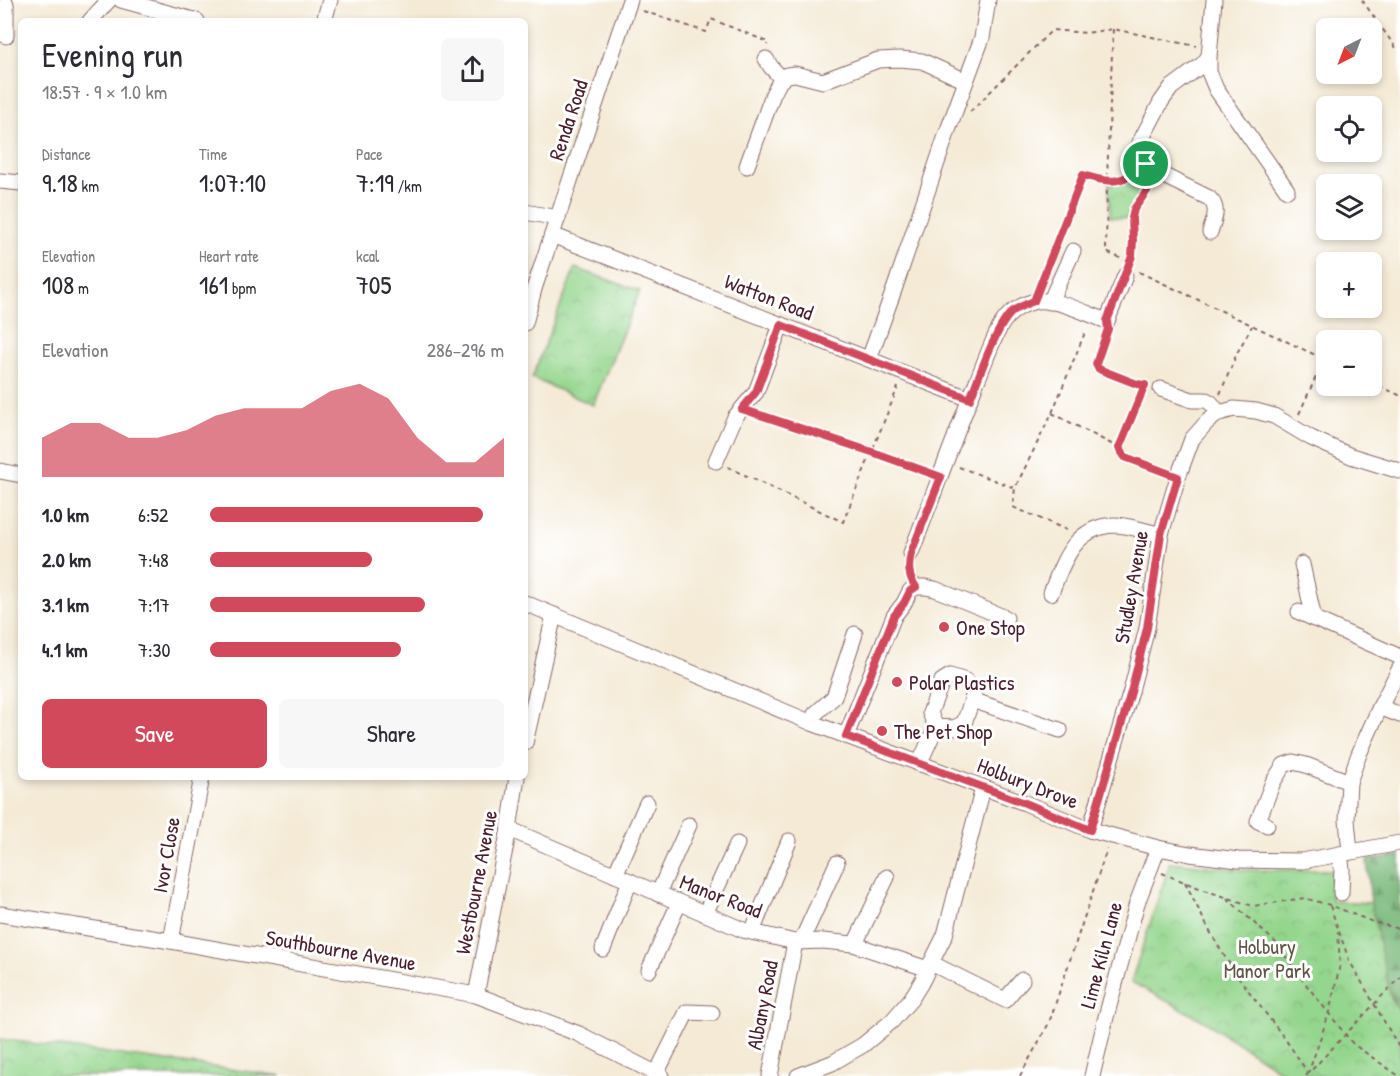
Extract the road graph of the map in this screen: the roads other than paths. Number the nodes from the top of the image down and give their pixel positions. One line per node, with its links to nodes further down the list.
1 (109, 0): 9 (street)
2 (121, 0): 10 (street)
3 (330, 0): 11 (street)
4 (988, 0): 16 (street)
5 (1214, 0): 13 (street)
6 (3, 3): 8 (street); 12 (street)
7 (629, 3): 22 (street, Renda Road)
8 (21, 5)
9 (93, 18)
10 (186, 18)
11 (325, 18)
12 (6, 36)
13 (1209, 51): 20 (street); 23 (street)
14 (766, 59): 15 (street)
15 (782, 79): 16 (street); 17 (street)
16 (966, 81): 30 (street)
17 (747, 166)
18 (0, 181): 19 (street)
19 (18, 183)
20 (1287, 190)
21 (528, 213): 22 (street)
22 (558, 218): 24 (street, Renda Road)
23 (1210, 232)
24 (552, 235): 28 (street, Renda Road); 29 (street, Watton Road)
25 (1072, 251): 27 (street)
26 (1127, 268): 27 (street)
27 (1050, 302): 32 (street)
28 (528, 312)
29 (781, 325): 30 (street, Watton Road); 34 (street)
30 (869, 359): 32 (street, Watton Road)
31 (1161, 389): 33 (street)
32 (970, 399): 39 (street)
33 (1217, 410): 36 (street); 38 (street, Studley Avenue)
34 (716, 461)
35 (0, 471): 37 (street)
36 (1400, 471)
37 (18, 474)
38 (1161, 534): 41 (street); 67 (street, Studley Avenue)
39 (911, 553)
40 (1302, 564): 46 (street)
41 (1051, 593)
42 (528, 604): 44 (street, Holbury Drove)
43 (1299, 612): 46 (street)
44 (554, 615): 53 (street, Holbury Drove); 55 (street)
45 (1006, 618): 57 (street)
46 (1314, 619): 48 (street)
47 (855, 634): 53 (street)
48 (1400, 657)
49 (1400, 668): 51 (street)
50 (972, 700): 54 (street); 54 (street); 56 (street)
51 (1380, 707): 52 (street); 61 (street)
52 (1400, 715)
53 (812, 723): 57 (street, Holbury Drove)
54 (936, 727): 58 (street)
55 (528, 730)
56 (1060, 730)
57 (846, 736): 58 (street, Holbury Drove)
58 (920, 764): 62 (street, Holbury Drove)
59 (201, 780): 83 (street, Ivor Close)
60 (517, 780): 66 (street, Westbourne Avenue)
61 (1349, 782): 65 (street); 72 (street)
62 (983, 788): 67 (street, Holbury Drove); 87 (street)
63 (647, 803): 74 (street)
64 (689, 825): 78 (street)
65 (1267, 825)
66 (509, 828): 74 (street, Manor Road); 90 (street, Westbourne Avenue)
67 (1090, 830): 71 (street, Holbury Drove)
68 (789, 841): 82 (street)
69 (1400, 843): 72 (street, Holbury Drove)
70 (737, 844): 81 (street)
71 (1158, 848): 72 (street, Holbury Drove); 95 (street, Lime Kiln Lane)
72 (1345, 853): 77 (street)
73 (837, 863): 84 (street, Albany Road)
74 (615, 875): 76 (street, Manor Road)
75 (886, 877): 85 (street)
76 (630, 881): 78 (street, Manor Road); 86 (street)
77 (1341, 892)
78 (658, 894): 79 (street, Manor Road)
79 (679, 903): 81 (street, Manor Road); 88 (street)
80 (0, 914): 83 (street, Southbourne Avenue)
81 (705, 914): 82 (street, Manor Road)
82 (752, 932): 84 (street, Manor Road)
83 (171, 941): 90 (street, Southbourne Avenue)
84 (798, 942): 85 (street, Manor Road); 93 (street, Albany Road)
85 (855, 944): 87 (street, Manor Road)
86 (603, 949)
87 (929, 966): 89 (street, Manor Road); 94 (street)
88 (649, 970)
89 (1022, 980)
90 (476, 995): 92 (street, Southbourne Avenue)
91 (712, 1013): 92 (street)
92 (658, 1075)
93 (770, 1076)
94 (798, 1076)
95 (1092, 1076)

